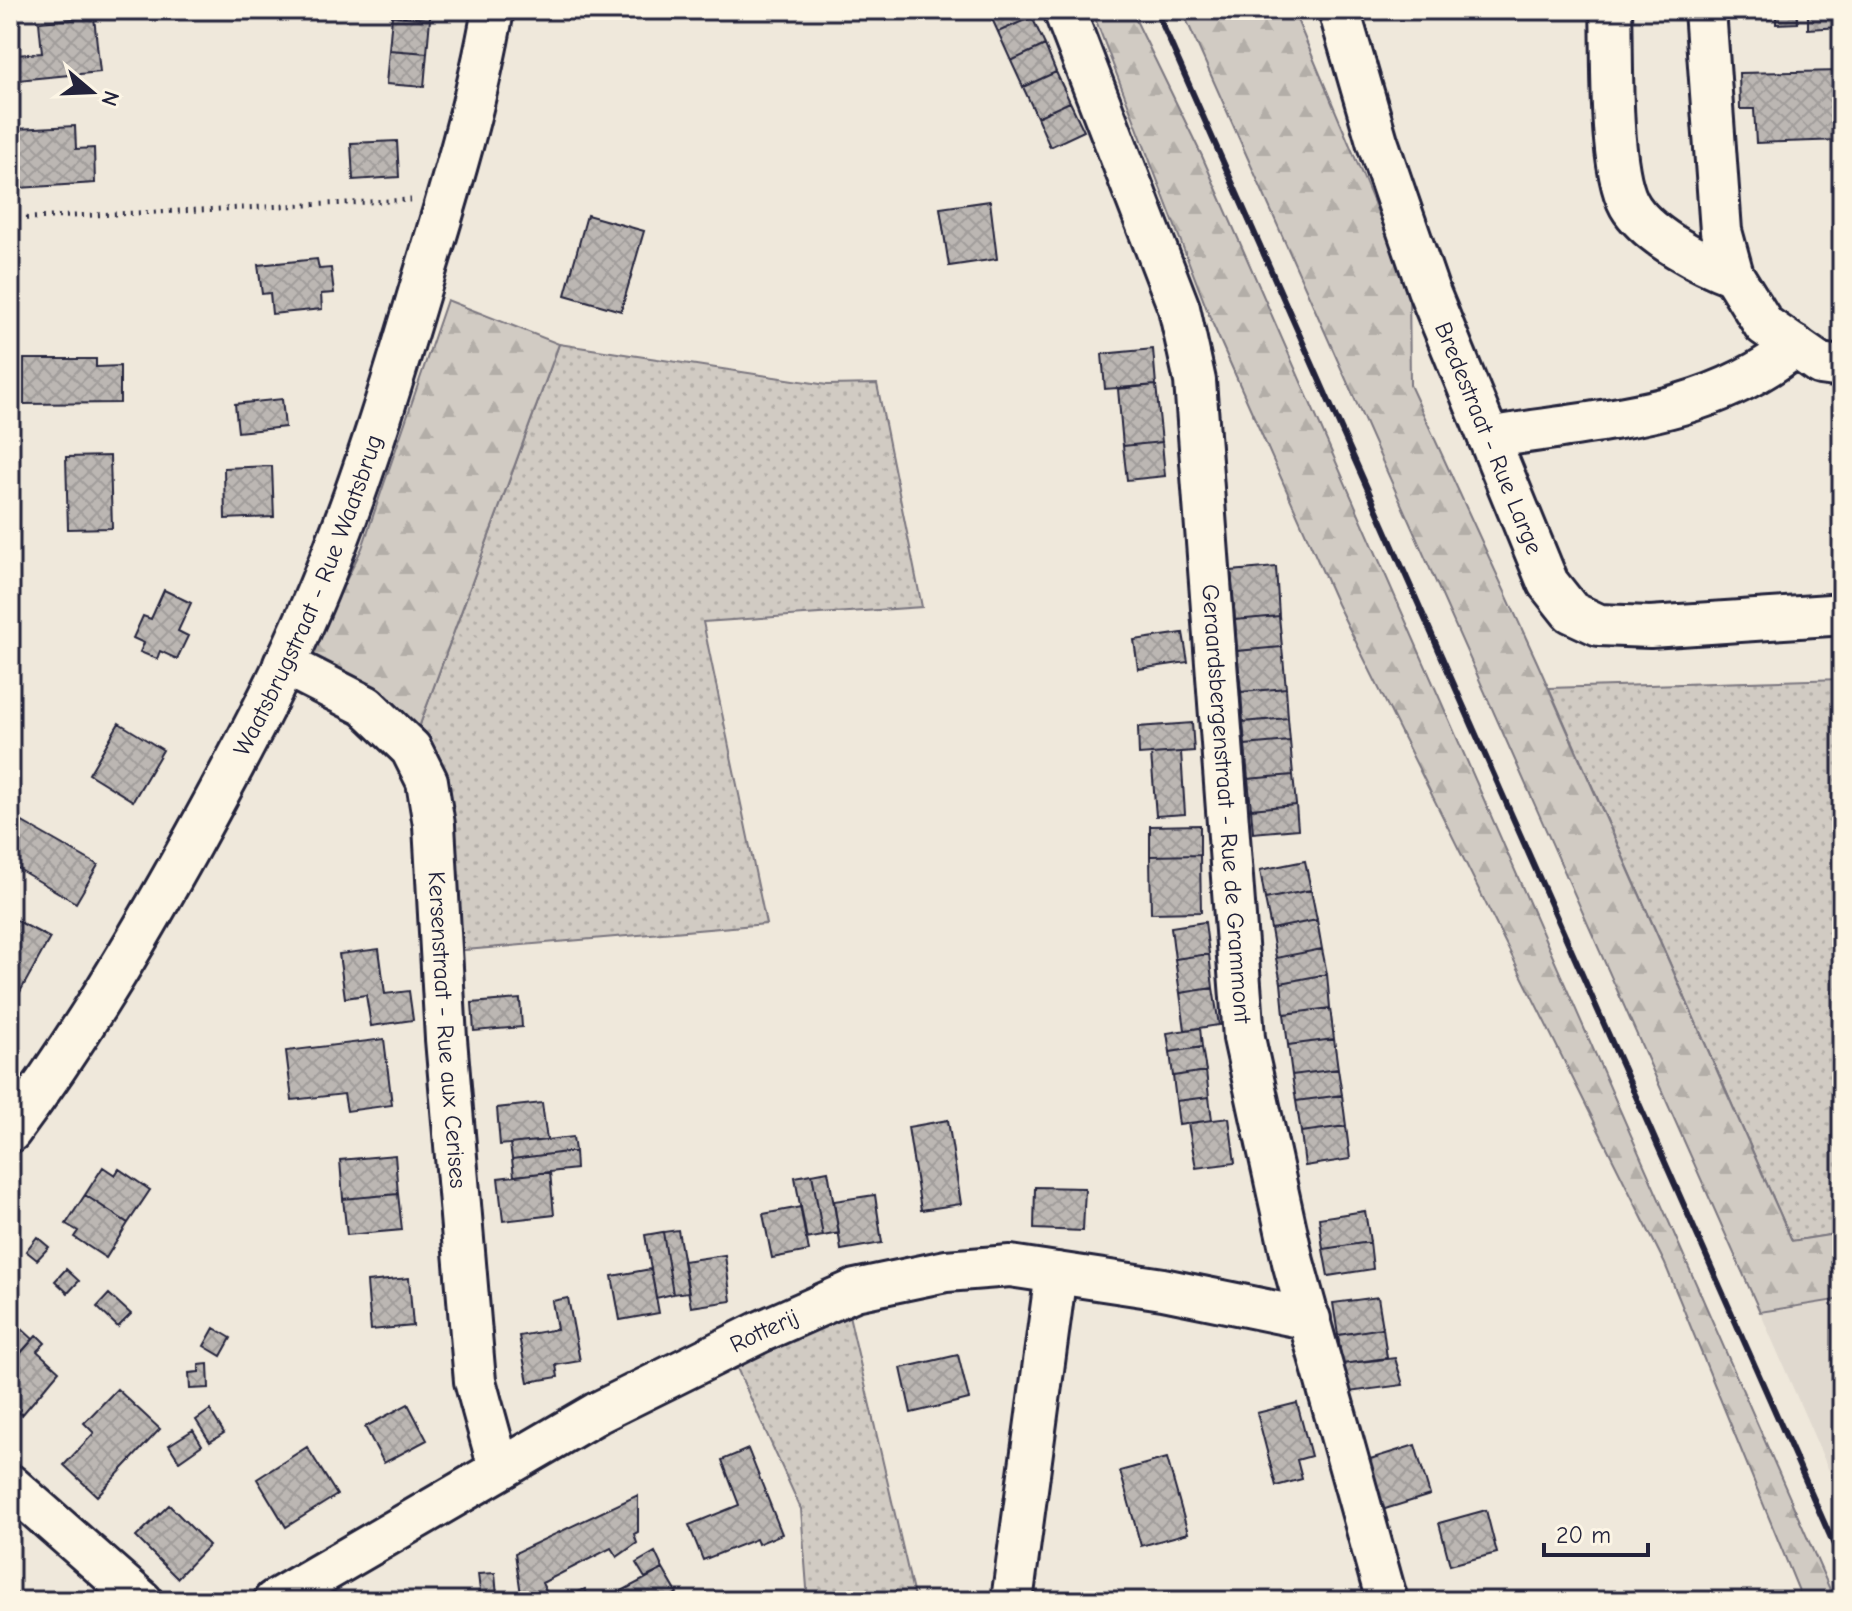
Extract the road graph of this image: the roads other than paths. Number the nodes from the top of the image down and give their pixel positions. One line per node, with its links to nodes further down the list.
1 (493, 10): 11 (street, Waatsbrugstraat - Rue Waatsbrug)
2 (1064, 10): 14 (street, Geraardsbergenstraat - Rue de Grammont)
3 (1339, 10): 9 (street, Bredestraat - Rue Large)
4 (1611, 10): 6 (street)
5 (1705, 10): 6 (street)
6 (1733, 275): 7 (street)
7 (1795, 346): 8 (street); 9 (street)
8 (1842, 367)
9 (1489, 438): 10 (street, Bredestraat - Rue Large)
10 (1830, 615)
11 (284, 664): 12 (street, Waatsbrugstraat - Rue Waatsbrug); 15 (street, Kersenstraat - Rue aux Cerises)
12 (10, 1132)
13 (1056, 1273): 14 (street, Rotterij); 15 (street, Rotterij); 19 (street)
14 (1310, 1319): 20 (street, Geraardsbergenstraat - Rue de Grammont)
15 (499, 1468): 18 (street, Rotterij)
16 (10, 1485): 17 (street)
17 (142, 1601)
18 (274, 1601)
19 (1012, 1601)
20 (1387, 1601)

